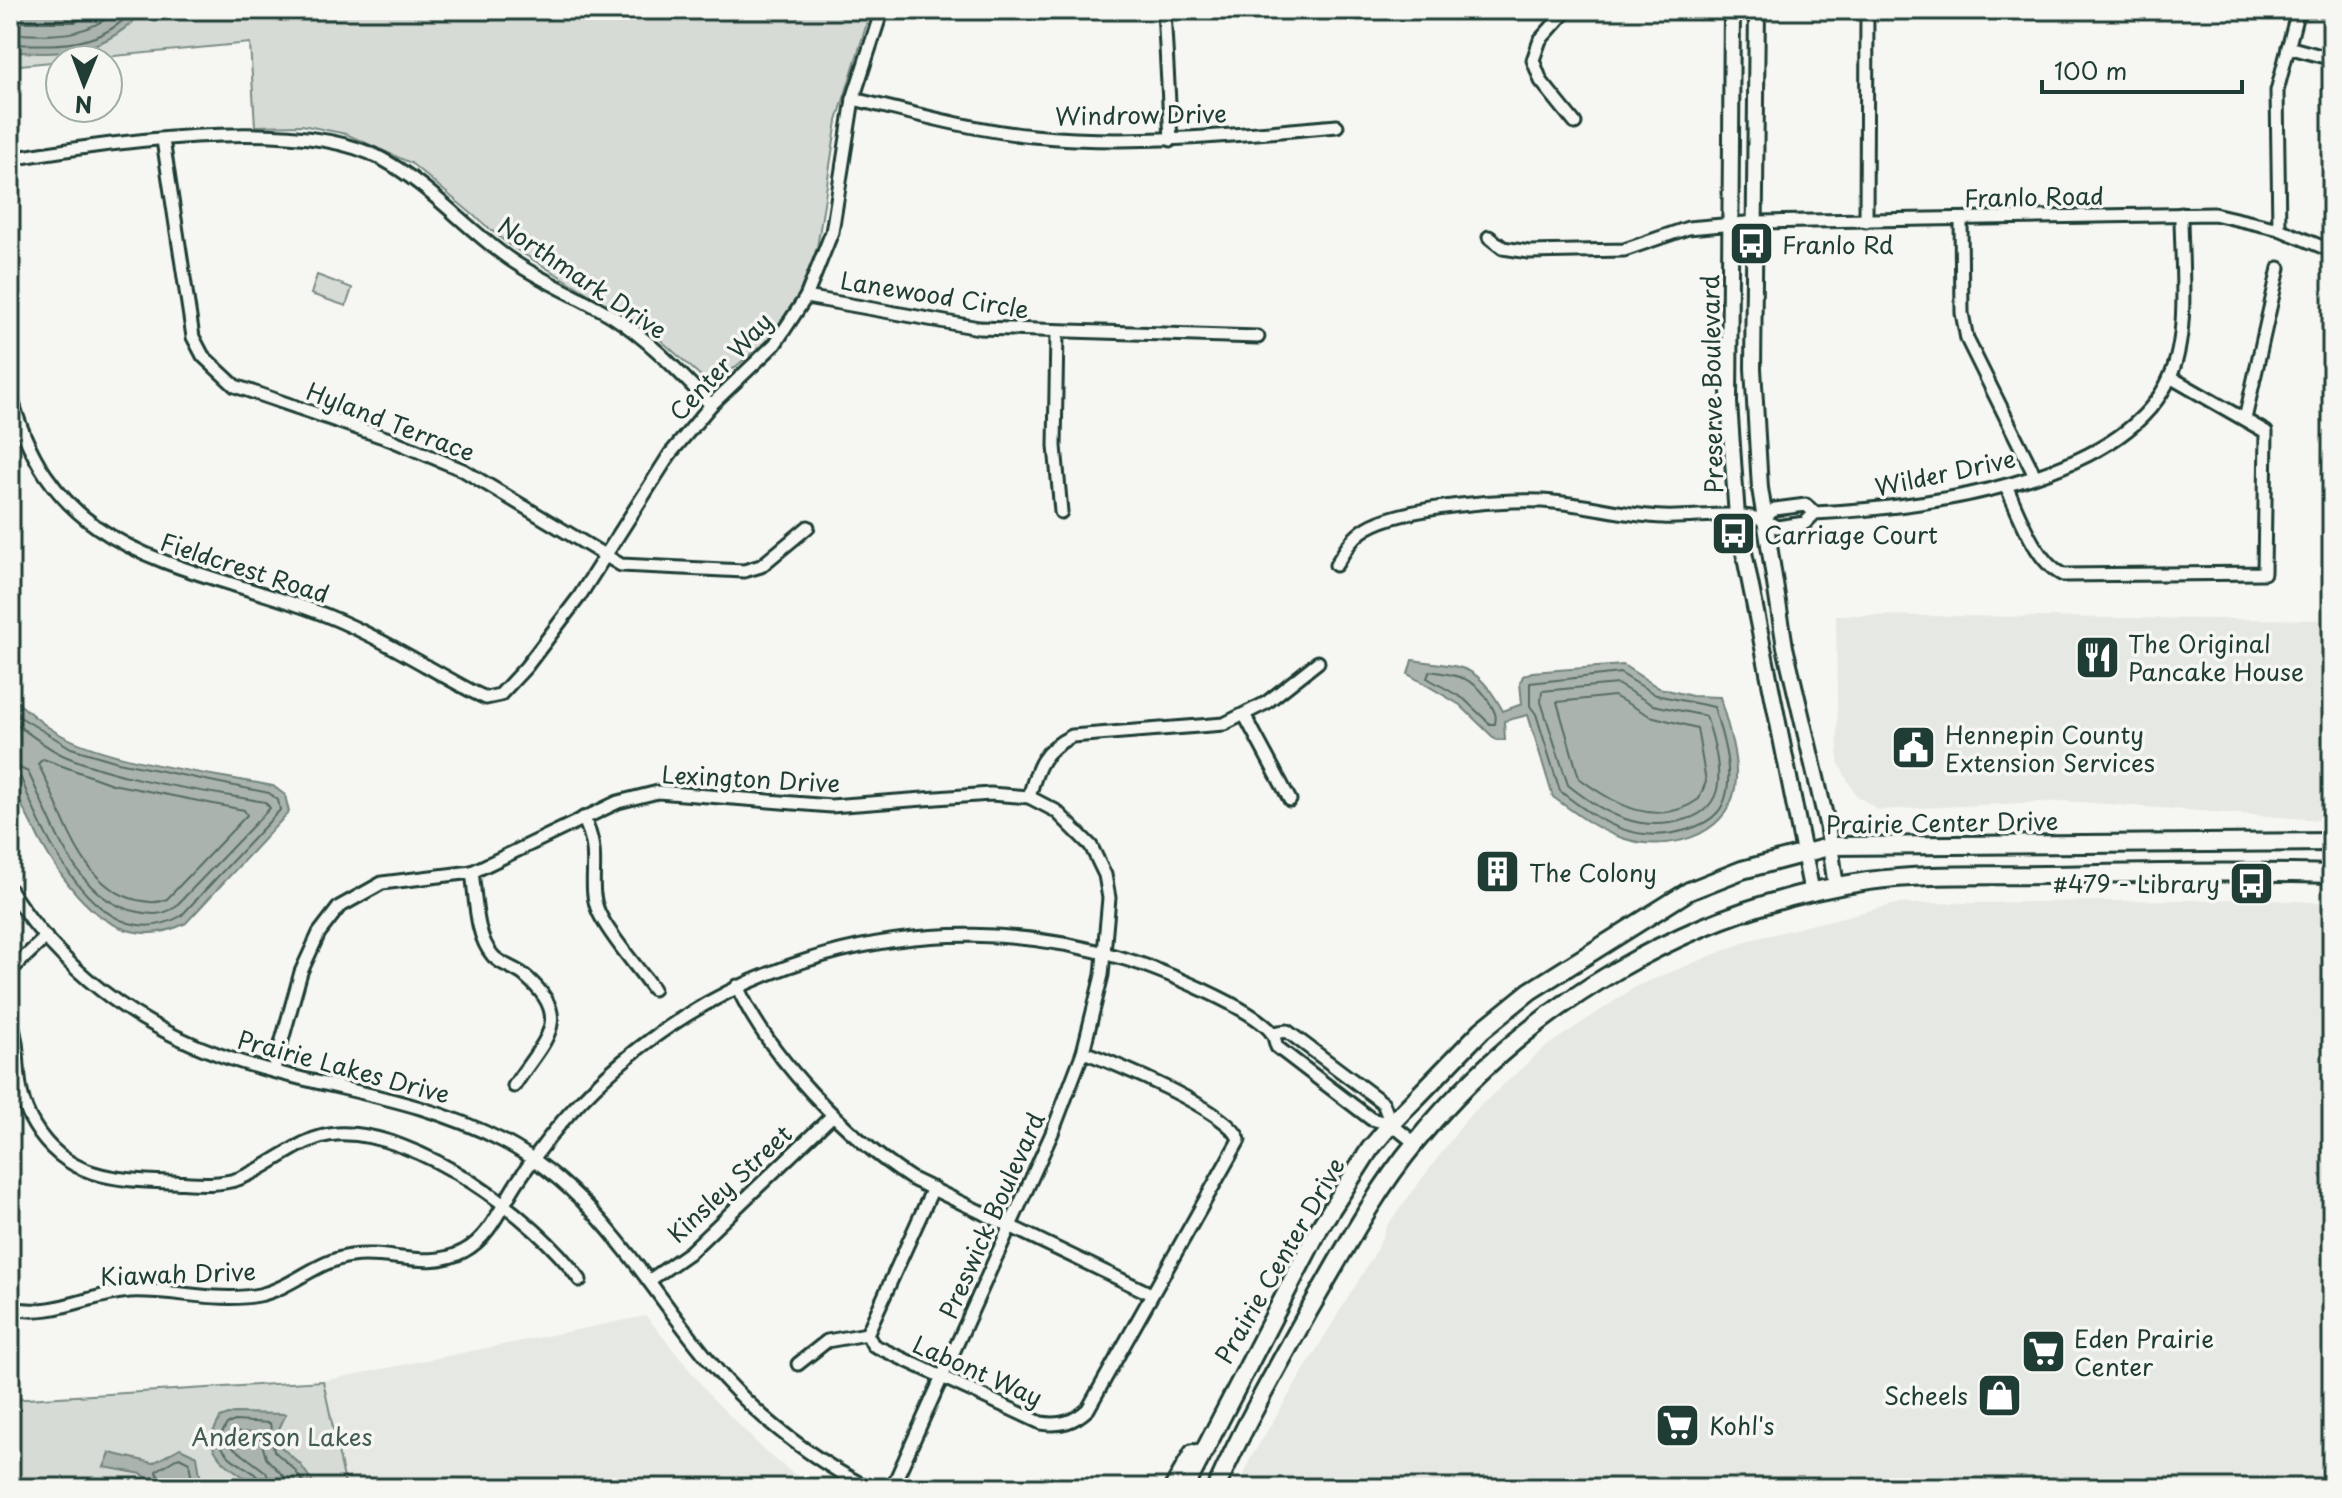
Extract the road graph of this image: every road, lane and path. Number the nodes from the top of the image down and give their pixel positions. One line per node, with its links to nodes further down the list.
1 (882, 10): 10 (street, Center Way)
2 (1164, 10): 14 (street)
3 (1567, 10): 11 (street)
4 (1732, 10): 20 (street, Preserve Boulevard)
5 (1757, 10): 19 (street, Preserve Boulevard)
6 (1867, 10): 18 (street)
7 (2298, 10): 8 (street)
8 (2288, 47): 9 (street); 21 (street)
9 (2332, 59)
10 (853, 99): 14 (street, Windrow Drive); 25 (street, Center Way)
11 (1575, 123)
12 (1337, 126): 14 (street, Windrow Drive)
13 (163, 140): 15 (street, Northmark Drive); 30 (street, Northmark Drive); 39 (street, Hyland Terrace)
14 (1171, 140)
15 (10, 159)
16 (2181, 214): 17 (street, Franlo Road); 21 (street, Franlo Road); 28 (street, Wilder Drive)
17 (1961, 219): 18 (street, Franlo Road); 32 (street)
18 (1866, 221): 19 (street, Franlo Road)
19 (1757, 222): 20 (street, Franlo Road); 37 (street, Preserve Boulevard)
20 (1731, 225): 22 (street, Franlo Road); 36 (street, Preserve Boulevard)
21 (2279, 229): 23 (street, Franlo Road)
22 (1489, 237)
23 (2332, 251)
24 (2279, 268): 31 (street)
25 (806, 297): 26 (street, Lanewood Circle); 30 (street, Center Way)
26 (1057, 333): 27 (street, Lanewood Circle); 34 (street, Lanewood Circle)
27 (1258, 337)
28 (2170, 377): 31 (street); 32 (street, Wilder Drive)
29 (10, 392): 42 (street, Fieldcrest Road)
30 (711, 405): 39 (street, Center Way)
31 (2245, 419): 33 (street)
32 (2035, 476): 33 (street, Wilder Drive)
33 (2006, 486): 35 (street, Wilder Drive)
34 (1061, 512)
35 (1815, 513): 37 (street, Wilder Drive); 37 (street, Wilder Drive)
36 (1737, 517): 37 (street); 40 (street); 49 (street, Preserve Boulevard)
37 (1763, 519): 48 (street, Preserve Boulevard)
38 (808, 527): 39 (street, Hyland Terrace)
39 (604, 556): 42 (street, Center Way)
40 (1336, 565)
41 (1318, 662): 43 (street)
42 (486, 698)
43 (1245, 716): 44 (street); 45 (street)
44 (1029, 797): 46 (street, Lexington Drive); 56 (street, Lexington Drive)
45 (1290, 800)
46 (583, 818): 50 (street, Lexington Drive); 59 (street)
47 (2332, 842): 48 (main road, Prairie Center Drive)
48 (1832, 846): 49 (main road, Prairie Center Drive); 52 (street, Preserve Boulevard)
49 (1805, 851): 54 (street, Preserve Boulevard); 66 (main road, Prairie Center Drive)
50 (472, 872): 63 (street, Lexington Drive); 64 (street)
51 (2332, 874): 52 (main road)
52 (1836, 887): 54 (main road)
53 (10, 890): 55 (street, Prairie Lakes Drive)
54 (1812, 893): 67 (main road)
55 (46, 937): 57 (street); 63 (street, Prairie Lakes Drive)
56 (1104, 952): 58 (street, Kiawah Drive); 61 (street, Kiawah Drive); 62 (street, Preswick Boulevard)
57 (10, 971)
58 (737, 986): 65 (street); 68 (street, Kiawah Drive)
59 (653, 989)
60 (10, 1019): 70 (street)
61 (1272, 1033): 66 (street); 66 (street)
62 (1083, 1052): 71 (street, Preswick Boulevard); 74 (street, Labont Way)
63 (274, 1069): 68 (street, Prairie Lakes Drive)
64 (514, 1086)
65 (833, 1115): 69 (street); 73 (street, Kinsley Street)
66 (1391, 1124): 67 (street); 79 (main road, Prairie Center Drive)
67 (1415, 1143): 84 (main road)
68 (533, 1160): 70 (street, Kiawah Drive); 73 (street, Prairie Lakes Drive)
69 (933, 1188): 71 (street); 76 (street)
70 (502, 1205): 72 (street); 75 (street, Kiawah Drive)
71 (1010, 1225): 74 (street); 78 (street, Preswick Boulevard)
72 (580, 1280)
73 (650, 1280): 80 (street, Prairie Lakes Drive)
74 (1151, 1294): 78 (street, Labont Way)
75 (10, 1307)
76 (867, 1334): 77 (street); 78 (street, Labont Way)
77 (798, 1364)
78 (942, 1377): 81 (street, Preswick Boulevard)
79 (1222, 1412): 82 (main road); 83 (main road, Prairie Center Drive)
80 (868, 1488)
81 (892, 1488)
82 (1173, 1488)
83 (1185, 1488)
84 (1216, 1488)

